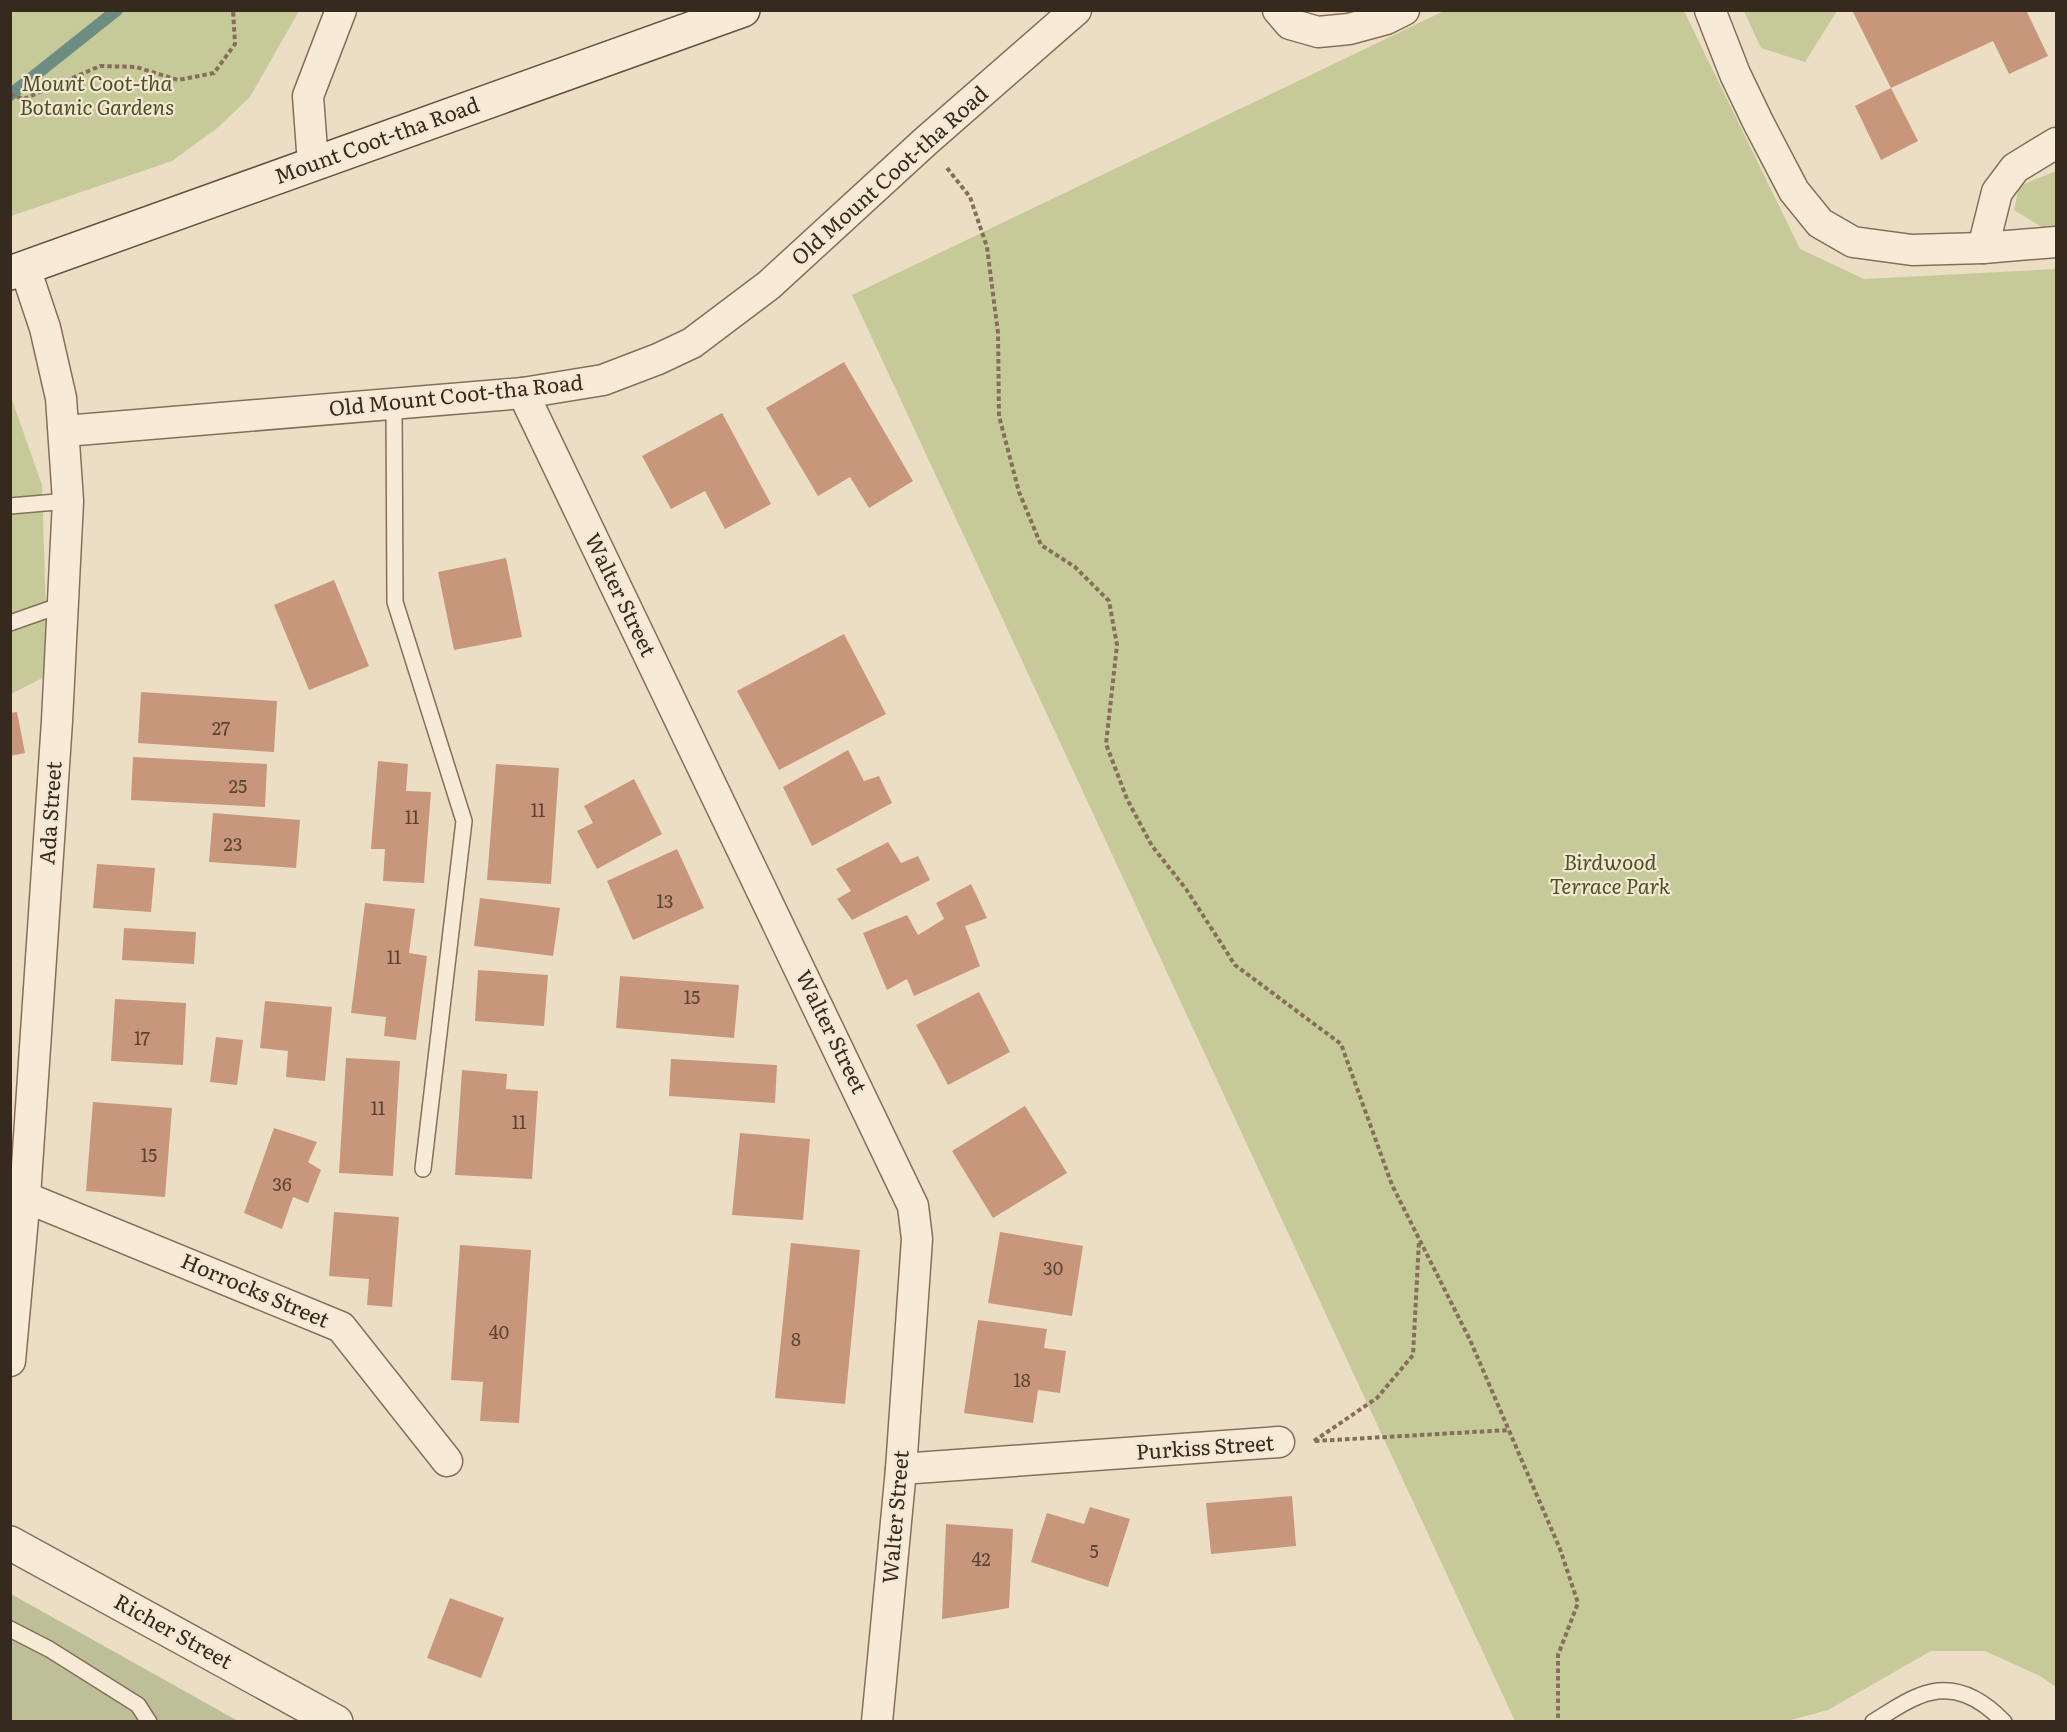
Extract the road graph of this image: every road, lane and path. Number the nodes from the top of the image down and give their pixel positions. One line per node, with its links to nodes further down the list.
1 (233, 10): 8 (path)
2 (341, 10): 11 (street)
3 (743, 10): 11 (main road, Mount Coot-tha Road)
4 (1076, 10): 9 (street, Old Mount Coot-tha Road)
5 (1278, 10): 6 (street)
6 (1404, 10)
7 (1710, 10): 13 (street)
8 (10, 94)
9 (926, 141): 15 (street, Old Mount Coot-tha Road); 24 (path)
10 (2056, 143): 13 (street)
11 (313, 164): 14 (main road, Mount Coot-tha Road)
12 (2056, 242): 13 (street)
13 (1983, 248)
14 (18, 271): 17 (street, Ada Street)
15 (523, 393): 16 (street, Old Mount Coot-tha Road); 29 (street, Walter Street)
16 (394, 404): 17 (street, Old Mount Coot-tha Road); 22 (lane)
17 (65, 431): 18 (street, Ada Street)
18 (68, 501): 19 (lane); 20 (street, Ada Street)
19 (10, 506)
20 (64, 604): 21 (lane); 23 (street, Ada Street)
21 (10, 623)
22 (423, 1169)
23 (18, 1193): 25 (street, Ada Street); 28 (street, Horrocks Street)
24 (1419, 1239): 26 (path); 26 (path)
25 (10, 1361)
26 (1509, 1431): 35 (path)
27 (1279, 1442): 29 (street, Purkiss Street)
28 (447, 1461)
29 (901, 1469): 34 (street, Walter Street)
30 (10, 1543): 33 (main road, Richer Street)
31 (10, 1629): 32 (lane)
32 (149, 1722)
33 (336, 1722)
34 (877, 1722)
35 (1558, 1722)
36 (1873, 1722): 37 (lane)
37 (2004, 1722)

